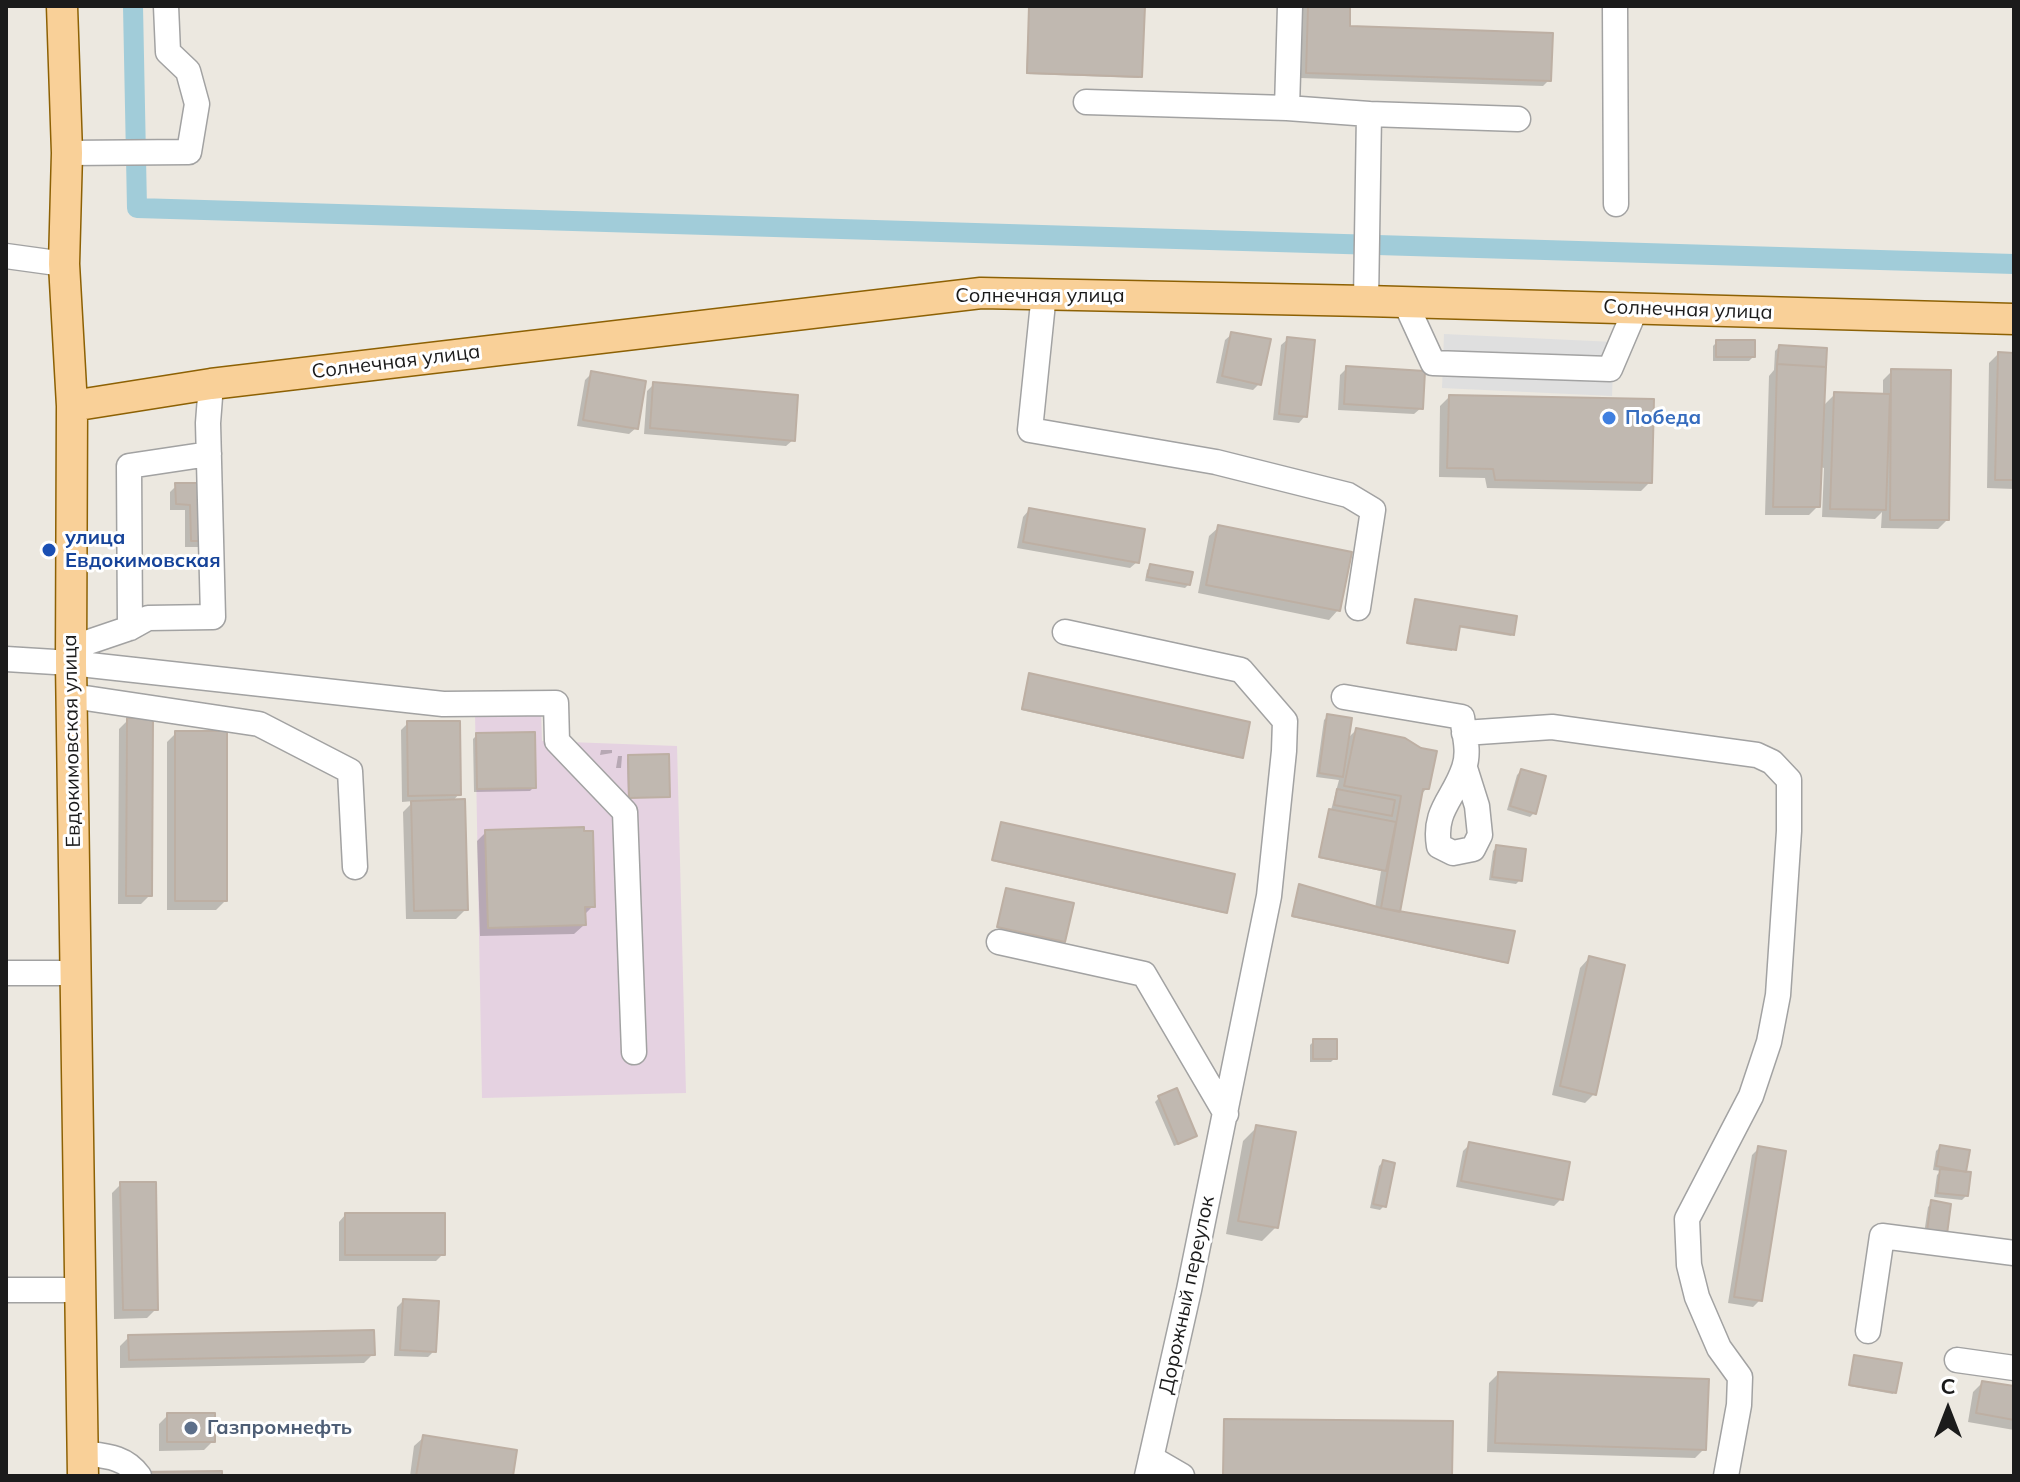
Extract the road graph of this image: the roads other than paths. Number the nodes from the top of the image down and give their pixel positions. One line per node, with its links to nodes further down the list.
1 (62, 6): 9 (main road, Евдокимовская улица)
2 (166, 6): 9 (street)
3 (1290, 6): 6 (street)
4 (1615, 6): 10 (street)
5 (1086, 102): 6 (street)
6 (1287, 108): 7 (street)
7 (1369, 114): 8 (street); 13 (street)
8 (1518, 119)
9 (67, 153): 12 (main road, Евдокимовская улица)
10 (1616, 204)
11 (6, 256): 12 (street)
12 (64, 264): 19 (main road, Евдокимовская улица)
13 (1366, 292): 14 (main road, Солнечная улица); 15 (main road, Солнечная улица)
14 (1044, 293): 18 (main road, Солнечная улица); 21 (street)
15 (1405, 302): 16 (main road, Солнечная улица); 16 (street)
16 (1636, 308): 17 (main road, Солнечная улица)
17 (2014, 319)
18 (211, 384): 19 (main road, Солнечная улица); 20 (street)
19 (72, 406): 24 (main road, Евдокимовская улица)
20 (209, 454): 22 (street); 22 (street)
21 (1358, 608)
22 (130, 628): 24 (street)
23 (1065, 632): 35 (street, Дорожный переулок)
24 (71, 655): 25 (street); 26 (main road, Евдокимовская улица); 34 (street)
25 (6, 659)
26 (72, 696): 30 (street); 33 (main road, Евдокимовская улица)
27 (1344, 697): 28 (street)
28 (1464, 733): 29 (street); 46 (street)
29 (1465, 768)
30 (355, 867)
31 (999, 942): 35 (street)
32 (6, 973): 33 (street)
33 (76, 973): 38 (main road, Евдокимовская улица)
34 (634, 1052)
35 (1226, 1114): 43 (street, Дорожный переулок)
36 (2014, 1253): 39 (street)
37 (6, 1290): 38 (street)
38 (81, 1290): 42 (main road, Евдокимовская улица)
39 (1868, 1331)
40 (1957, 1360): 41 (street)
41 (2014, 1368)
42 (83, 1464): 44 (street)
43 (1149, 1467): 45 (street)
44 (139, 1476)
45 (1182, 1476)
46 (1726, 1476)

